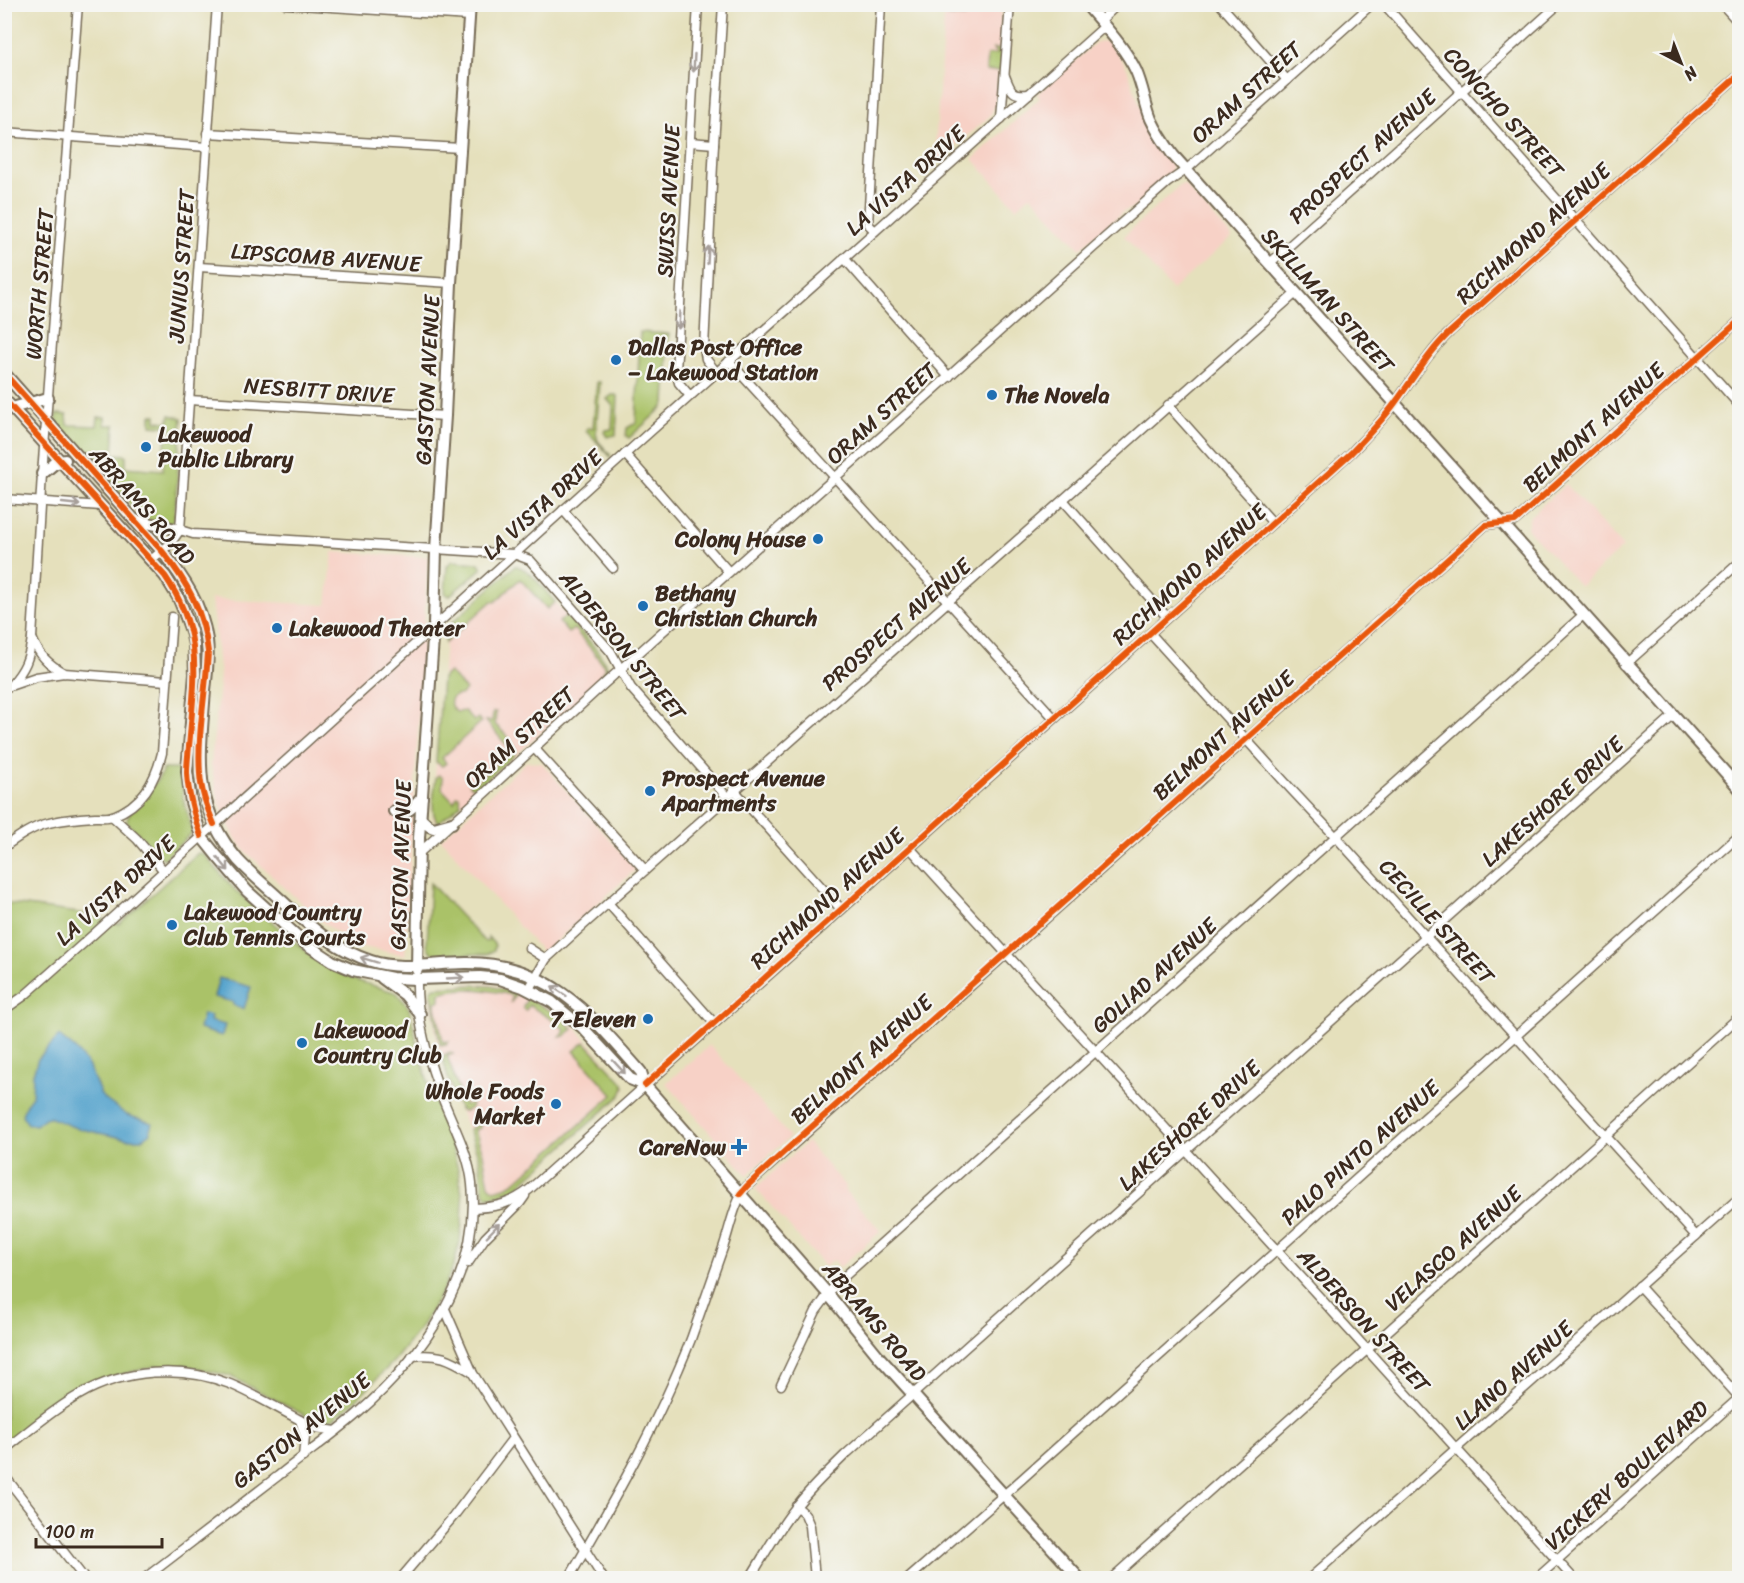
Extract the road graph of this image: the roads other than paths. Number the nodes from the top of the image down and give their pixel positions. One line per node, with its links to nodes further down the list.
1 (78, 4): 27 (street, WORTH STREET)
2 (217, 4): 26 (street, JUNIUS STREET)
3 (285, 4): 16 (street)
4 (470, 4): 16 (main road, GASTON AVENUE)
5 (698, 4): 28 (street, SWISS AVENUE, one-way to 28)
6 (723, 4): 29 (street, SWISS AVENUE)
7 (881, 4): 34 (street)
8 (1010, 4): 20 (street)
9 (1086, 4): 17 (main road, SKILLMAN STREET)
10 (1118, 4): 17 (street, LA VISTA DRIVE)
11 (1220, 4): 21 (street)
12 (1372, 4): 21 (street, ORAM STREET)
13 (1384, 4): 22 (street, CONCHO STREET)
14 (1559, 4): 22 (street, PROSPECT AVENUE)
15 (1722, 4): 18 (street)
16 (469, 16): 31 (main road, GASTON AVENUE)
17 (1102, 23): 23 (street, LA VISTA DRIVE); 32 (main road, SKILLMAN STREET)
18 (1740, 24)
19 (1740, 74): 33 (street, RICHMOND AVENUE)
20 (1005, 75): 23 (street); 24 (street)
21 (1287, 80): 32 (street, ORAM STREET)
22 (1461, 92): 33 (street, CONCHO STREET); 36 (street, PROSPECT AVENUE)
23 (1029, 94): 24 (street, LA VISTA DRIVE)
24 (1001, 119): 34 (street, LA VISTA DRIVE)
25 (4, 132): 27 (street)
26 (207, 133): 30 (street, JUNIUS STREET); 31 (street)
27 (69, 137): 30 (street); 47 (street, WORTH STREET)
28 (690, 142): 29 (street); 46 (street, SWISS AVENUE, one-way to 46)
29 (714, 144): 43 (street, SWISS AVENUE, one-way to 29)
30 (207, 147): 37 (street, JUNIUS STREET)
31 (460, 148): 38 (main road, GASTON AVENUE)
32 (1186, 170): 36 (main road, SKILLMAN STREET); 45 (street, ORAM STREET)
33 (1575, 219): 41 (street, CONCHO STREET); 51 (street, RICHMOND AVENUE)
34 (875, 231): 35 (street, LA VISTA DRIVE)
35 (844, 258): 42 (street, LA VISTA DRIVE); 45 (street)
36 (1270, 263): 39 (main road, SKILLMAN STREET)
37 (199, 267): 38 (street, LIPSCOMB AVENUE); 49 (street, JUNIUS STREET)
38 (451, 283): 55 (main road, GASTON AVENUE)
39 (1296, 292): 51 (main road, SKILLMAN STREET); 52 (street, PROSPECT AVENUE)
40 (1740, 320): 41 (street, BELMONT AVENUE)
41 (1697, 358): 53 (street, CONCHO STREET); 70 (street, BELMONT AVENUE)
42 (729, 361): 43 (street, LA VISTA DRIVE); 62 (street)
43 (716, 372): 46 (street, LA VISTA DRIVE)
44 (4, 373): 50 (main road, ABRAMS ROAD)
45 (949, 377): 62 (street, ORAM STREET)
46 (690, 396): 58 (street, LA VISTA DRIVE)
47 (48, 398): 50 (main road); 56 (street, WORTH STREET)
48 (4, 399): 54 (main road, ABRAMS ROAD)
49 (189, 400): 55 (street, NESBITT DRIVE); 71 (street, JUNIUS STREET)
50 (30, 403): 54 (main road); 56 (main road, ABRAMS ROAD)
51 (1395, 404): 69 (street, RICHMOND AVENUE); 70 (main road, SKILLMAN STREET)
52 (1168, 405): 64 (street, PROSPECT AVENUE); 69 (street)
53 (1740, 406)
54 (12, 408): 57 (main road, ABRAMS ROAD)
55 (446, 416): 72 (main road, GASTON AVENUE)
56 (46, 422): 57 (street, WORTH STREET); 59 (main road, ABRAMS ROAD)
57 (45, 444): 60 (main road, ABRAMS ROAD); 61 (street, WORTH STREET)
58 (625, 454): 67 (street, LA VISTA DRIVE); 78 (street)
59 (80, 460): 60 (main road); 68 (main road, ABRAMS ROAD)
60 (60, 462): 61 (main road); 66 (main road, ABRAMS ROAD)
61 (42, 474): 65 (street, WORTH STREET)
62 (835, 478): 78 (street, ORAM STREET); 80 (street)
63 (4, 499): 65 (street)
64 (1063, 500): 80 (street, PROSPECT AVENUE); 83 (street)
65 (41, 501): 66 (street, one-way to 66); 86 (street, WORTH STREET)
66 (101, 507): 75 (main road, ABRAMS ROAD)
67 (562, 510): 74 (street, LA VISTA DRIVE); 77 (street)
68 (134, 520): 71 (main road); 73 (main road, ABRAMS ROAD)
69 (1274, 523): 83 (street, RICHMOND AVENUE)
70 (1501, 523): 81 (main road, SKILLMAN STREET); 95 (street, BELMONT AVENUE)
71 (180, 530): 72 (street, ALDERSON STREET); 73 (street)
72 (436, 549): 74 (street, ALDERSON STREET); 84 (main road, GASTON AVENUE)
73 (162, 551): 75 (street); 87 (main road, ABRAMS ROAD)
74 (514, 554): 84 (street, LA VISTA DRIVE); 89 (street, ALDERSON STREET)
75 (150, 561): 79 (main road, ABRAMS ROAD)
76 (1740, 562): 88 (street)
77 (613, 568)
78 (729, 572): 89 (street, ORAM STREET)
79 (168, 582): 87 (main road); 106 (main road, ABRAMS ROAD)
80 (949, 601): 94 (street); 98 (street, PROSPECT AVENUE)
81 (1583, 615): 88 (main road, SKILLMAN STREET); 107 (street, GOLIAD AVENUE)
82 (172, 617): 91 (street)
83 (1167, 617): 85 (street, RICHMOND AVENUE)
84 (434, 625): 99 (main road, GASTON AVENUE); 104 (street, LA VISTA DRIVE)
85 (1150, 633): 94 (street, RICHMOND AVENUE); 95 (street, CECILLE STREET)
86 (32, 638): 90 (street); 92 (street, WORTH STREET)
87 (208, 652): 104 (main road, ABRAMS ROAD)
88 (1626, 663): 93 (main road, SKILLMAN STREET)
89 (621, 669): 96 (street, ORAM STREET); 98 (street, ALDERSON STREET)
90 (64, 673): 91 (street); 92 (street)
91 (166, 681): 101 (street)
92 (8, 687)
93 (1673, 716): 97 (main road, SKILLMAN STREET); 117 (street, LAKESHORE DRIVE)
94 (1054, 718): 109 (street, RICHMOND AVENUE)
95 (1246, 738): 107 (street, CECILLE STREET); 119 (street, BELMONT AVENUE)
96 (534, 748): 103 (street, ORAM STREET); 111 (street)
97 (1739, 787)
98 (731, 794): 111 (street, PROSPECT AVENUE); 114 (street, ALDERSON STREET)
99 (422, 797): 100 (main road); 102 (main road, GASTON AVENUE)
100 (394, 811)
101 (112, 816): 108 (street); 112 (street)
102 (422, 819): 103 (main road); 110 (main road, GASTON AVENUE)
103 (452, 823): 110 (street, ORAM STREET)
104 (213, 824): 106 (street, LA VISTA DRIVE); 115 (main road, ABRAMS ROAD)
105 (1740, 835): 130 (street, PALO PINTO AVENUE)
106 (201, 836): 112 (street, LA VISTA DRIVE); 116 (main road, ABRAMS ROAD, one-way to 116)
107 (1336, 837): 117 (street, CECILLE STREET); 131 (street, GOLIAD AVENUE)
108 (4, 847)
109 (910, 848): 114 (street, RICHMOND AVENUE); 119 (street, ALDERSON STREET)
110 (418, 854): 121 (main road, GASTON AVENUE)
111 (645, 870): 113 (street, PROSPECT AVENUE)
112 (164, 871): 126 (street, LA VISTA DRIVE)
113 (608, 903): 120 (street, PROSPECT AVENUE); 129 (street)
114 (841, 909): 129 (street, RICHMOND AVENUE)
115 (298, 915): 116 (main road); 121 (main road, ABRAMS ROAD, one-way to 115)
116 (287, 927): 122 (main road, ABRAMS ROAD)
117 (1427, 937): 130 (street, CECILLE STREET); 134 (street, LAKESHORE DRIVE)
118 (529, 948): 120 (street)
119 (1006, 953): 131 (street, ALDERSON STREET); 136 (street, BELMONT AVENUE)
120 (546, 959): 123 (street, PROSPECT AVENUE)
121 (417, 966): 123 (main road, ABRAMS ROAD); 124 (main road, GASTON AVENUE)
122 (379, 976): 124 (main road, ABRAMS ROAD); 127 (main road)
123 (536, 977): 125 (street, PROSPECT AVENUE); 132 (main road, ABRAMS ROAD, one-way to 123)
124 (417, 979): 125 (main road, ABRAMS ROAD, one-way to 125); 127 (street, GASTON AVENUE)
125 (529, 989): 132 (main road, ABRAMS ROAD, one-way to 132)
126 (4, 1010)
127 (420, 1014): 138 (street, GASTON AVENUE)
128 (1740, 1016): 133 (street, VELASCO AVENUE)
129 (714, 1023): 132 (street, RICHMOND AVENUE)
130 (1516, 1035): 133 (street, CECILLE STREET); 140 (street, PALO PINTO AVENUE)
131 (1095, 1052): 134 (street, ALDERSON STREET); 143 (street, GOLIAD AVENUE)
132 (645, 1085): 135 (street, RICHMOND AVENUE); 136 (main road, ABRAMS ROAD)
133 (1606, 1135): 139 (street, CECILLE STREET); 145 (street, VELASCO AVENUE)
134 (1186, 1152): 140 (street, ALDERSON STREET); 149 (street, LAKESHORE DRIVE)
135 (530, 1189): 138 (street, RICHMOND AVENUE); 141 (street, one-way to 135)
136 (740, 1194): 143 (main road, ABRAMS ROAD); 160 (street)
137 (1740, 1197): 139 (street, LLANO AVENUE)
138 (474, 1208): 141 (street, GASTON AVENUE)
139 (1696, 1236): 142 (street, LLANO AVENUE)
140 (1276, 1251): 145 (street, ALDERSON STREET); 158 (street, PALO PINTO AVENUE)
141 (461, 1274): 144 (street, GASTON AVENUE)
142 (1639, 1286): 150 (street); 154 (street, LLANO AVENUE)
143 (828, 1294): 148 (street, GOLIAD AVENUE); 149 (main road, ABRAMS ROAD)
144 (445, 1309): 146 (street, GASTON AVENUE); 147 (street)
145 (1367, 1349): 154 (street, ALDERSON STREET); 171 (street, VELASCO AVENUE)
146 (412, 1356): 147 (street); 152 (street, GASTON AVENUE)
147 (472, 1371): 153 (street)
148 (781, 1385)
149 (913, 1395): 158 (main road, ABRAMS ROAD); 159 (street, LAKESHORE DRIVE)
150 (1739, 1398): 161 (street, VICKERY BOULEVARD)
151 (300, 1420): 152 (street); 155 (street); 156 (street)
152 (336, 1431): 156 (street, GASTON AVENUE)
153 (513, 1438): 160 (street); 164 (street)
154 (1457, 1449): 161 (street, ALDERSON STREET); 172 (street, LLANO AVENUE)
155 (4, 1450)
156 (303, 1457): 163 (street, GASTON AVENUE)
157 (4, 1476): 162 (street)
158 (1004, 1495): 169 (street, PALO PINTO AVENUE); 170 (main road, ABRAMS ROAD)
159 (796, 1506): 167 (street, LAKESHORE DRIVE); 168 (street)
160 (586, 1550): 165 (street); 166 (street)
161 (1557, 1561): 173 (street, VICKERY BOULEVARD); 174 (street, ALDERSON STREET)
162 (84, 1578)
163 (145, 1578)
164 (401, 1578)
165 (569, 1578)
166 (603, 1578)
167 (750, 1578)
168 (815, 1578)
169 (909, 1578)
170 (1080, 1578)
171 (1112, 1578)
172 (1310, 1578)
173 (1537, 1578)
174 (1573, 1578)

